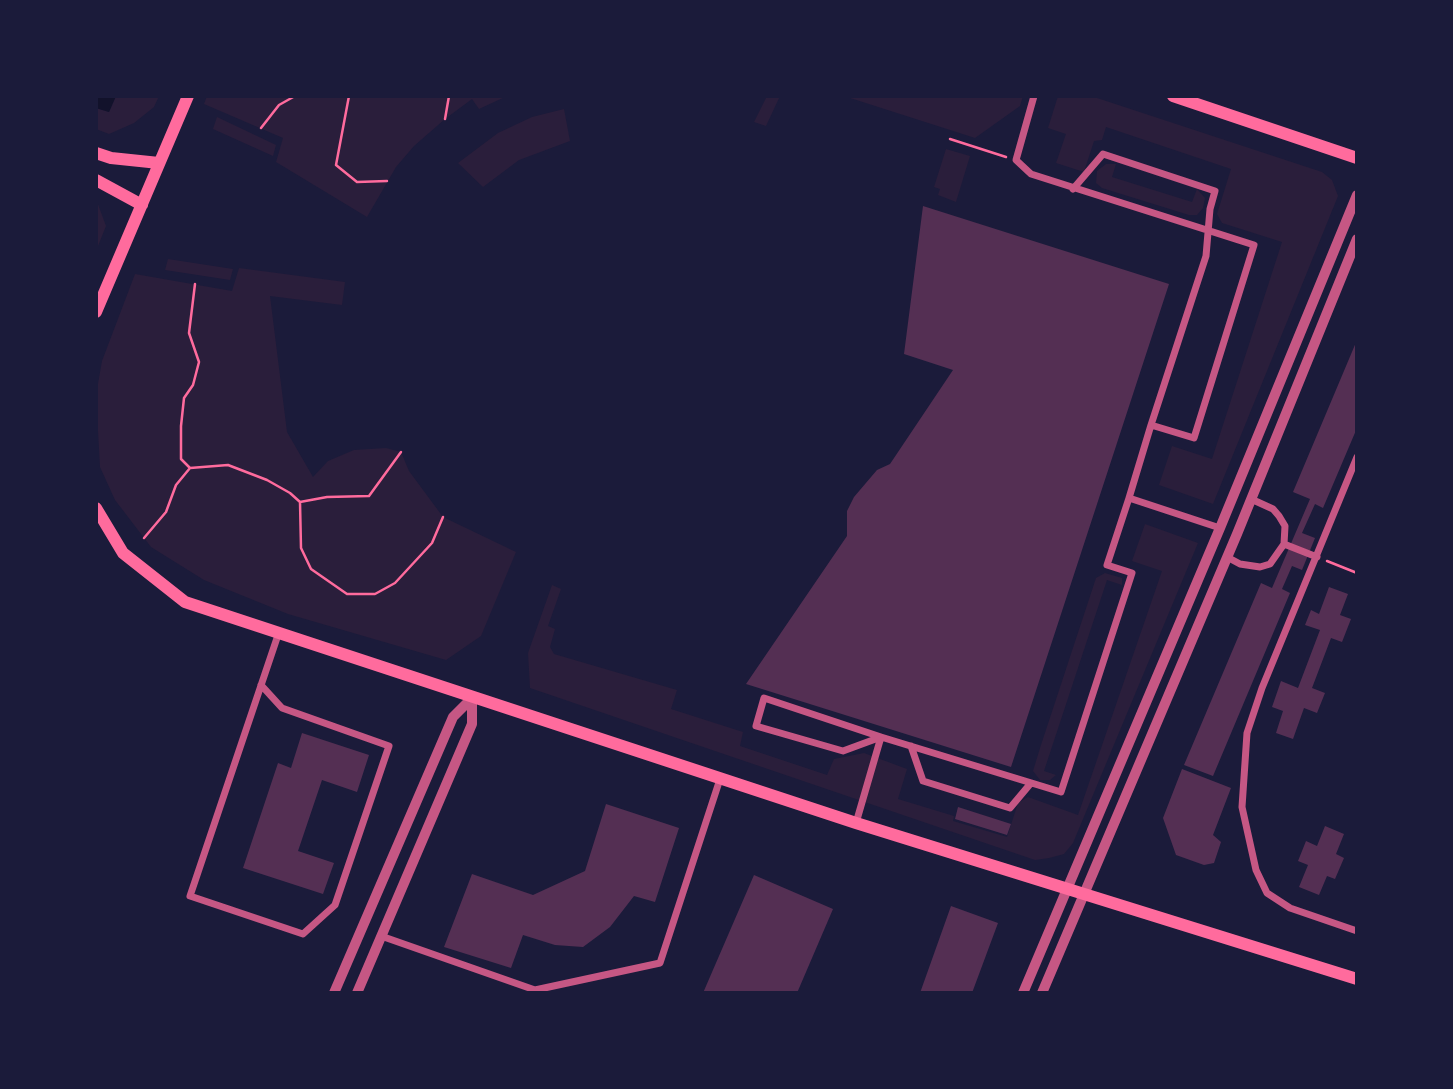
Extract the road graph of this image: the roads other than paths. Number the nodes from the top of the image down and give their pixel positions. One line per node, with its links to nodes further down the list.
1 (187, 96): 6 (main road)
2 (1034, 96): 8 (street)
3 (1173, 96): 5 (main road)
4 (96, 153): 6 (main road)
5 (1357, 158)
6 (159, 163): 10 (main road)
7 (96, 180): 10 (main road)
8 (1073, 189): 11 (street); 11 (street)
9 (1357, 195): 19 (street)
10 (142, 205): 13 (main road)
11 (1209, 230): 14 (street); 14 (street)
12 (1357, 239): 17 (street)
13 (96, 312)
14 (1151, 425): 16 (street)
15 (1357, 457): 22 (street)
16 (1129, 498): 19 (street); 30 (street)
17 (1251, 499): 20 (street); 21 (street)
18 (96, 508): 24 (main road)
19 (1220, 528): 20 (street); 32 (street)
20 (1237, 534): 23 (street)
21 (1284, 544): 22 (street); 23 (street)
22 (1317, 556): 34 (street)
23 (1227, 558): 33 (street)
24 (278, 635): 25 (street); 26 (main road)
25 (261, 685): 25 (street)
26 (472, 698): 29 (main road); 35 (street); 37 (street)
27 (881, 737): 27 (street); 28 (street); 31 (street)
28 (911, 746): 30 (street); 30 (street)
29 (720, 779): 31 (main road); 35 (street)
30 (1031, 783)
31 (856, 823): 32 (main road)
32 (1066, 889): 33 (main road); 39 (street)
33 (1082, 894): 36 (main road); 40 (street)
34 (1357, 931)
35 (381, 936): 38 (street)
36 (1357, 979)
37 (334, 993)
38 (357, 993)
39 (1023, 993)
40 (1042, 993)

